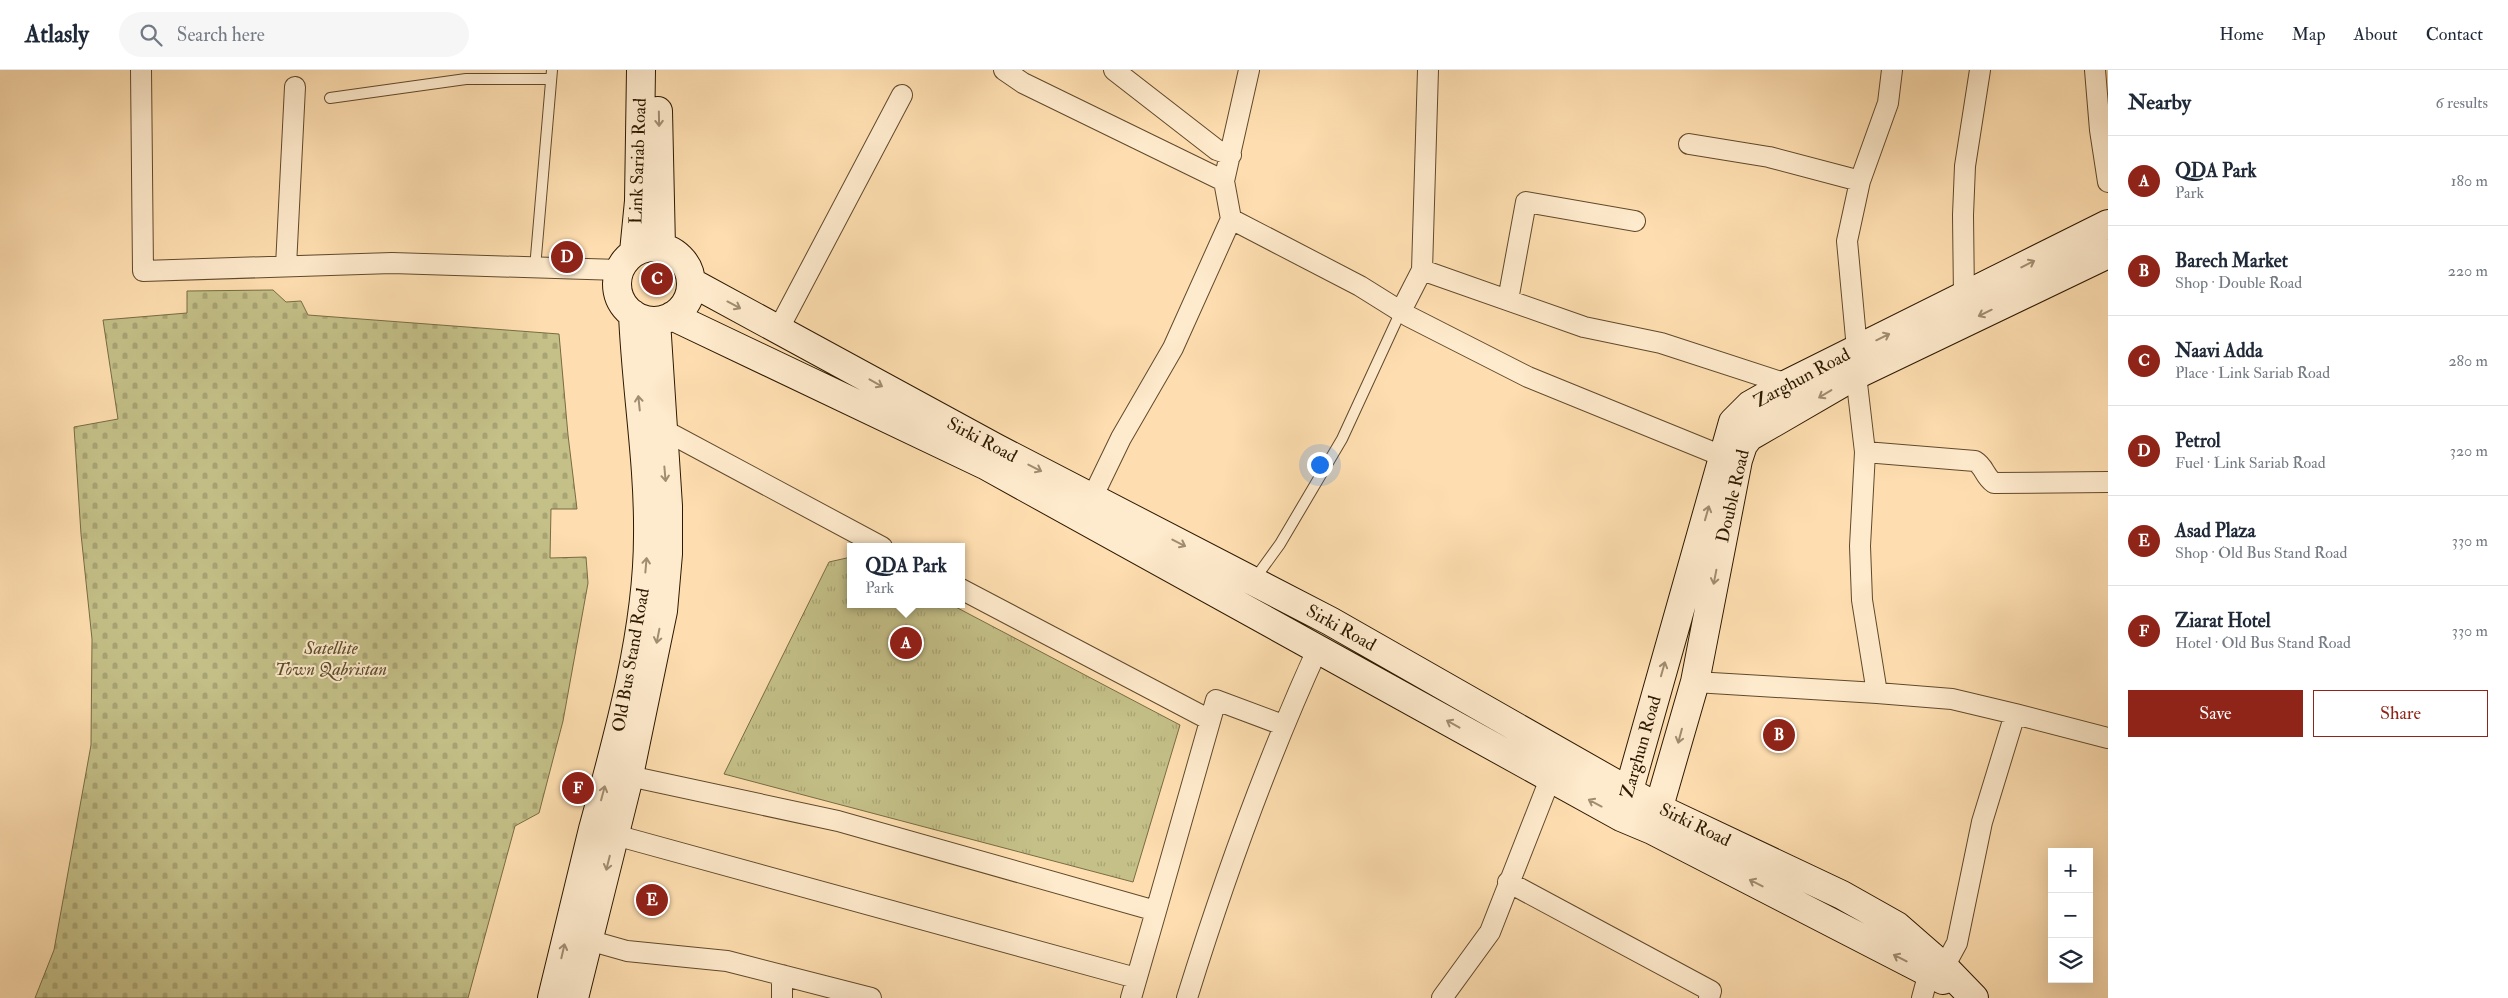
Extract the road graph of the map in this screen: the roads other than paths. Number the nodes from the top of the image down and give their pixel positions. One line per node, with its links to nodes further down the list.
1 (141, 70): 26 (street)
2 (641, 70): 25 (main road, Link Sariab Road)
3 (658, 70): 23 (main road, Link Sariab Road, one-way to 23)
4 (1004, 70): 17 (street)
5 (1114, 70): 16 (street)
6 (1249, 70): 16 (street)
7 (1428, 70): 28 (street)
8 (1892, 70): 18 (street)
9 (1980, 70): 30 (street)
10 (2095, 70): 19 (street)
11 (552, 75): 14 (lane); 27 (lane)
12 (295, 87): 26 (street)
13 (902, 95): 34 (street)
14 (330, 98)
15 (1690, 144): 18 (street)
16 (1231, 155): 17 (street)
17 (1224, 181): 20 (street)
18 (1860, 181): 35 (street)
19 (2108, 182)
20 (1231, 219): 32 (street); 41 (street)
21 (1635, 221): 31 (street)
22 (2108, 224): 30 (main road, Zarghun Road, one-way to 22)
23 (661, 247): 25 (main road); 29 (main road)
24 (2108, 254): 35 (main road, Double Road, one-way to 35)
25 (627, 261): 27 (street); 33 (main road)
26 (286, 266): 27 (street)
27 (535, 268)
28 (1422, 270): 31 (street); 32 (street)
29 (691, 282): 33 (main road); 34 (main road, Sirki Road, one-way to 34)
30 (1964, 297): 35 (main road, Zarghun Road, one-way to 30)
31 (1508, 300): 36 (street)
32 (1401, 311): 39 (street); 43 (lane)
33 (654, 317): 37 (main road, Old Bus Stand Road); 45 (main road, Sirki Road); 66 (main road, Old Bus Stand Road, one-way to 33)
34 (778, 330): 41 (main road, Sirki Road, one-way to 41)
35 (1856, 362): 36 (main road, Zarghun Road); 38 (street); 39 (main road, Double Road, one-way to 39)
36 (1787, 384): 39 (main road, Zarghun Road)
37 (662, 429): 42 (street); 52 (main road, Old Bus Stand Road, one-way to 52)
38 (1865, 452): 40 (street); 47 (street)
39 (1730, 458): 46 (main road, Double Road, one-way to 46); 54 (main road, Zarghun Road, one-way to 39)
40 (2108, 482)
41 (1092, 498): 43 (main road, Sirki Road, one-way to 43)
42 (875, 543)
43 (1253, 581): 54 (main road, Sirki Road)
44 (965, 591): 49 (street)
45 (1318, 648): 50 (street); 53 (main road, Sirki Road, one-way to 45)
46 (1695, 682): 47 (street); 56 (main road, Double Road, one-way to 56)
47 (1877, 693): 48 (street)
48 (2015, 714): 51 (street); 61 (street)
49 (1208, 720): 50 (street); 59 (street)
50 (1283, 725): 70 (street)
51 (2108, 738)
52 (629, 776): 57 (main road, Old Bus Stand Road); 59 (street)
53 (1550, 779): 55 (main road, Sirki Road, one-way to 53); 58 (street)
54 (1629, 790): 55 (main road, Zarghun Road); 56 (main road, Sirki Road)
55 (1621, 817): 56 (main road, Sirki Road)
56 (1656, 819): 61 (main road, Sirki Road)
57 (615, 835): 60 (main road, Old Bus Stand Road, one-way to 60); 63 (street)
58 (1508, 882): 64 (street); 71 (street)
59 (1156, 912): 63 (street)
60 (588, 940): 62 (street); 67 (main road, Old Bus Stand Road)
61 (1937, 970): 72 (street); 73 (main road, Sirki Road)
62 (782, 975): 65 (street); 68 (street)
63 (1136, 978): 69 (street)
64 (1715, 996)
65 (862, 997)
66 (552, 998)
67 (574, 998)
68 (782, 998)
69 (1131, 998)
70 (1187, 998)
71 (1442, 998)
72 (1922, 998)
73 (1974, 998)

